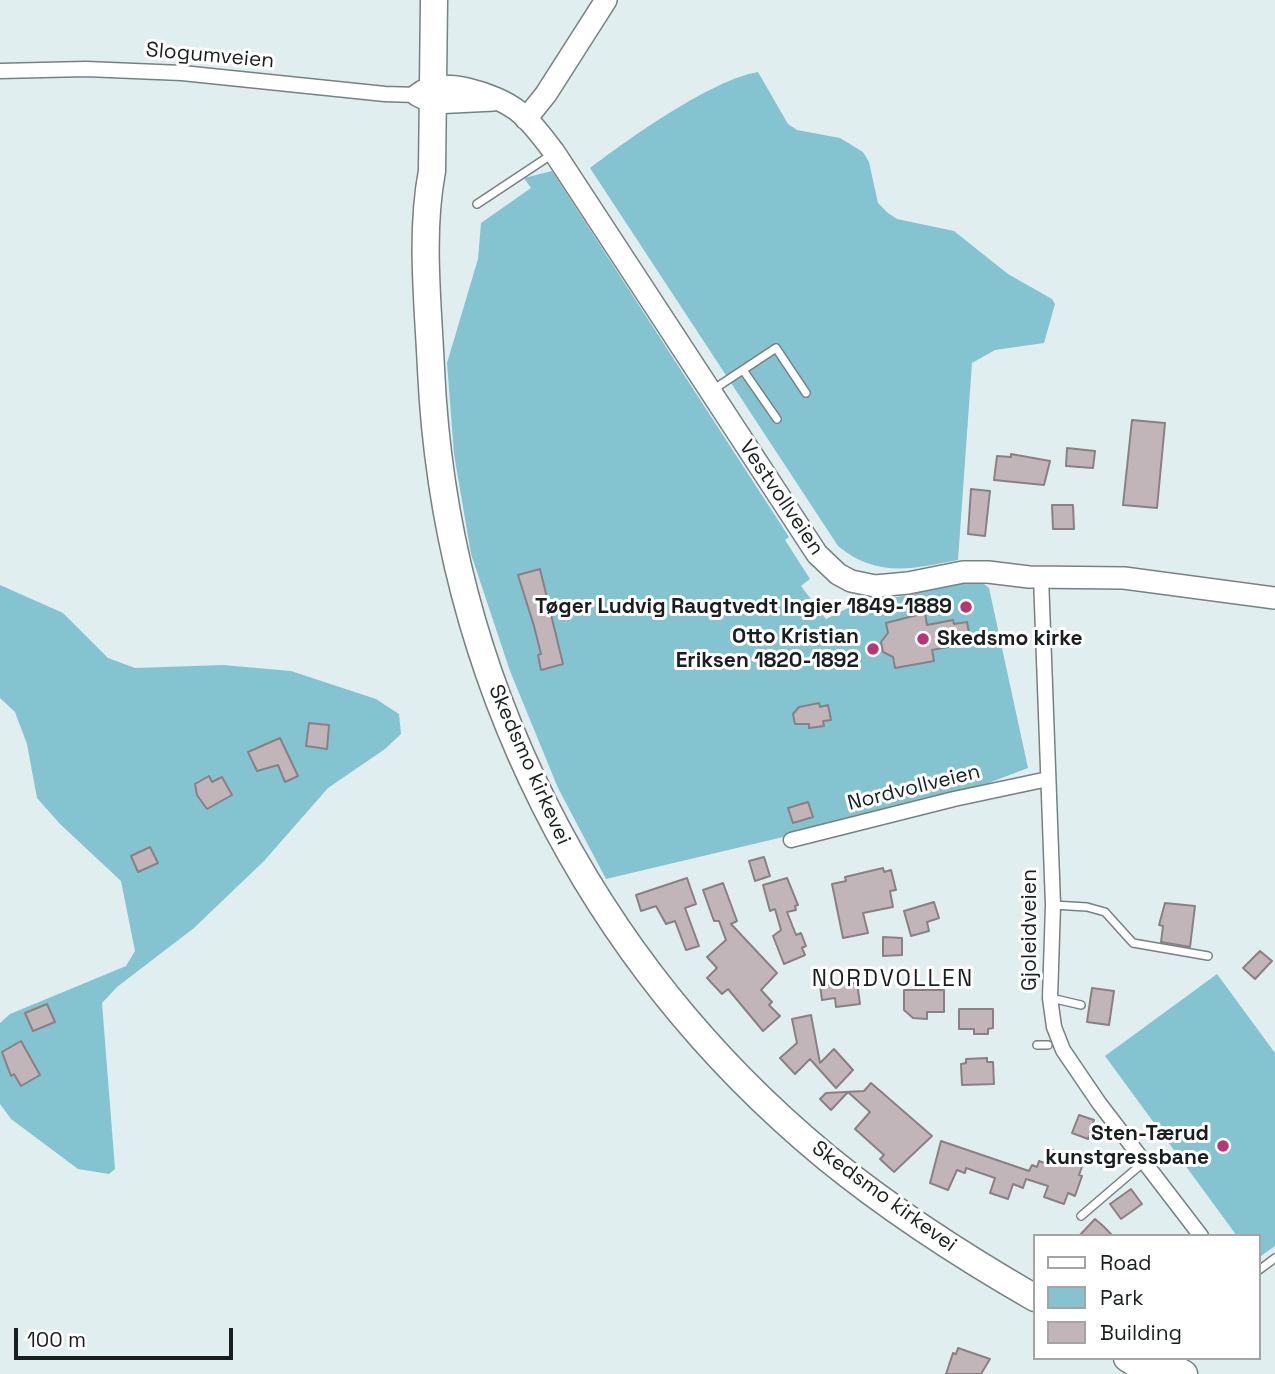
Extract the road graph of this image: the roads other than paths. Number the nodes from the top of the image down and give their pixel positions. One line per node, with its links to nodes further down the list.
1 (419, 0): 5 (highway, Skedsmo kirkevei)
2 (434, 0): 5 (highway, Skedsmo kirkevei)
3 (606, 0): 6 (street)
4 (0, 71): 5 (street, Slogumveien)
5 (428, 95): 6 (street, Vestvollveien); 26 (highway, Skedsmo kirkevei)
6 (526, 119): 7 (street, Vestvollveien)
7 (554, 152): 8 (lane); 10 (street, Vestvollveien)
8 (477, 204)
9 (743, 370): 10 (lane); 11 (lane); 12 (lane)
10 (710, 391): 13 (street, Vestvollveien)
11 (806, 393)
12 (777, 419)
13 (1041, 577): 14 (street, Vestvollveien); 15 (street, Gjoleidveien)
14 (1275, 598)
15 (1048, 779): 16 (street, Nordvollveien); 17 (street, Gjoleidveien)
16 (791, 840)
17 (1052, 905): 18 (lane); 19 (street, Gjoleidveien)
18 (1208, 956)
19 (1050, 998): 20 (lane); 23 (street, Gjoleidveien)
20 (1081, 1004)
21 (1037, 1045): 22 (lane)
22 (1048, 1045)
23 (1144, 1162): 24 (lane); 25 (street, Gjoleidveien)
24 (1081, 1216)
25 (1199, 1234)
26 (1034, 1297)
27 (1130, 1360): 29 (highway)
28 (1159, 1360): 30 (highway)
29 (1152, 1374)
30 (1185, 1374)

